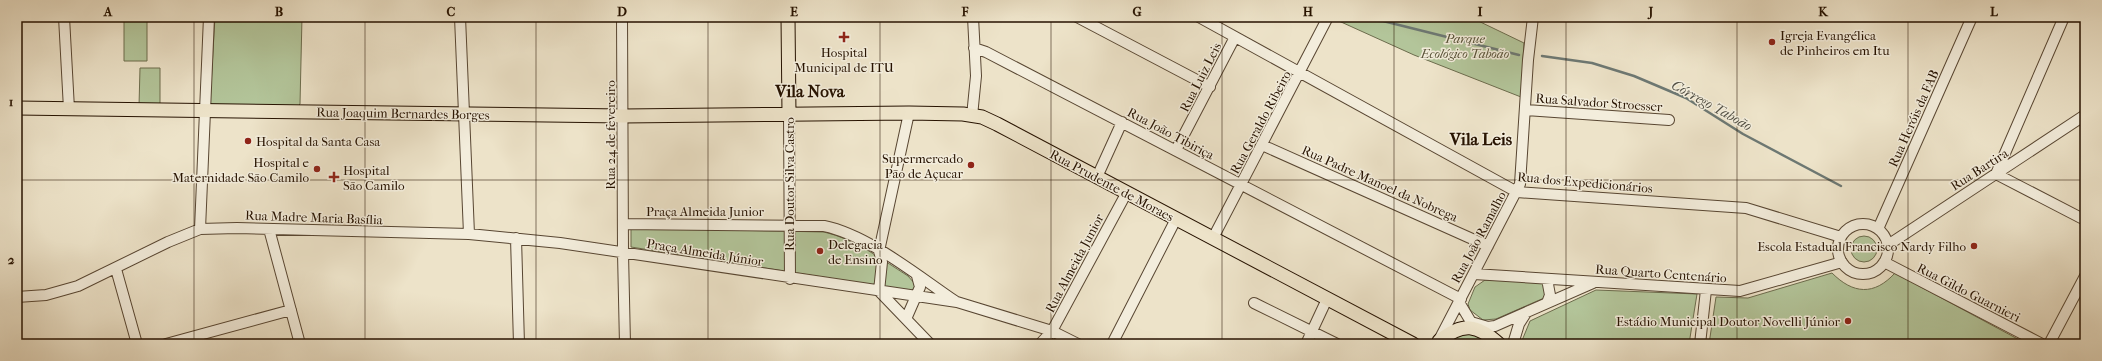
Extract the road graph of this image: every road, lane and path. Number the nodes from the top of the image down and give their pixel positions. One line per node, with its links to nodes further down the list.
1 (64, 17): 19 (street)
2 (209, 17): 20 (street)
3 (460, 17): 22 (street)
4 (622, 17): 26 (street, Rua 24 de fevereiro)
5 (788, 17): 24 (main road, Rua Doutor Silva Castro)
6 (973, 17): 15 (street)
7 (1077, 17): 17 (street)
8 (1199, 17): 13 (street, Rua dos Expedicionários)
9 (1328, 17): 16 (street, Rua Geraldo Ribeiro)
10 (1533, 17): 21 (street, Rua João Ramalho)
11 (1972, 17): 43 (street, Rua Heróis da FAB)
12 (2064, 17): 32 (street)
13 (1210, 20): 14 (street, Rua dos Expedicionários)
14 (1236, 37): 16 (street, Rua dos Expedicionários); 17 (street, Rua Luiz Leis)
15 (974, 48): 27 (street); 29 (street, Rua João Tibiriça)
16 (1300, 72): 30 (street, Rua Geraldo Ribeiro); 36 (street, Rua dos Expedicionários)
17 (1210, 87): 31 (street, Rua Luiz Leis)
18 (17, 108): 19 (main road, Rua Joaquim Bernardes Borges)
19 (69, 109): 20 (main road, Rua Joaquim Bernardes Borges)
20 (205, 110): 22 (main road, Rua Joaquim Bernardes Borges); 41 (street)
21 (1526, 110): 28 (street, Rua Salvador Stroesser); 36 (street, Rua João Ramalho)
22 (464, 113): 26 (main road, Rua Joaquim Bernardes Borges); 44 (street)
23 (909, 113): 24 (main road, Rua Prudente de Moraes); 27 (main road, Rua Prudente de Moraes); 50 (street)
24 (789, 115): 26 (main road, Rua Joaquim Bernardes Borges); 40 (street, Rua Doutor Silva Castro)
25 (2085, 115): 32 (street, Rua Bartira)
26 (623, 116): 39 (street, Rua 24 de fevereiro)
27 (972, 116): 33 (main road, Rua Prudente de Moraes)
28 (1669, 120)
29 (1122, 122): 31 (street, Rua João Tibiriça); 33 (street)
30 (1262, 145): 34 (street, Rua Geraldo Ribeiro); 49 (street, Rua Padre Manoel da Nobrega)
31 (1176, 150): 34 (street, Rua João Tibiriça)
32 (1996, 174): 38 (street); 48 (street, Rua Bartira)
33 (1097, 177): 35 (main road, Rua Prudente de Moraes)
34 (1241, 185): 47 (street, Rua Geraldo Ribeiro); 68 (street, Rua João Tibiriça)
35 (1127, 192): 37 (main road, Rua Prudente de Moraes); 75 (street, Rua Almeida Junior)
36 (1516, 192): 45 (street, Rua dos Expedicionários); 49 (street, Rua João Ramalho)
37 (1176, 219): 47 (main road, Rua Prudente de Moraes); 86 (street)
38 (2085, 220)
39 (623, 224): 40 (street, Praça Almeida Junior); 51 (street, Rua 24 de fevereiro)
40 (790, 225): 50 (street, Praça Almeida Junior); 61 (street, Rua Doutor Silva Castro)
41 (200, 229): 42 (street, Rua Madre Maria Basília); 55 (street, Rua Madre Maria Basília)
42 (269, 229): 44 (street, Rua Madre Maria Basília); 72 (street)
43 (1878, 229): 45 (street); 48 (street)
44 (469, 234): 46 (street, Rua Madre Maria Basília)
45 (1841, 237): 52 (street)
46 (516, 238): 51 (street, Rua Madre Maria Basília); 81 (street)
47 (1213, 238): 67 (main road, Rua Prudente de Moraes)
48 (1888, 245): 53 (street)
49 (1488, 246): 56 (street, Rua João Ramalho)
50 (880, 251): 54 (street, Praça Almeida Junior); 57 (street)
51 (623, 253): 61 (street, Praça Almeida Júnior); 82 (street, Rua 24 de fevereiro)
52 (1842, 262): 53 (street); 63 (street, Rua Quarto Centenário)
53 (1884, 262): 93 (street, Rua Gildo Guarnieri)
54 (901, 265): 57 (street); 58 (street, Praça Almeida Junior)
55 (116, 268): 65 (street, Rua Madre Maria Basília); 78 (street)
56 (1474, 274): 60 (street, Rua Quarto Centenário); 68 (street, Rua João Ramalho)
57 (881, 276): 64 (street)
58 (917, 276): 66 (street); 69 (street, Praça Almeida Junior)
59 (2085, 276): 94 (street)
60 (1547, 278): 62 (street, Rua Quarto Centenário); 71 (street)
61 (790, 279): 64 (street, Praça Almeida Júnior)
62 (1595, 282): 63 (street, Rua Quarto Centenário); 71 (street)
63 (1706, 290): 92 (street)
64 (879, 292): 66 (street, Praça Almeida Júnior); 74 (street)
65 (17, 297)
66 (917, 297): 69 (street, Praça Almeida Júnior); 74 (street)
67 (1327, 299): 76 (street); 89 (main road, Rua Prudente de Moraes)
68 (1460, 301): 73 (street); 77 (street, Rua João Ramalho)
69 (957, 302): 75 (street)
70 (1254, 303): 76 (street)
71 (1547, 303): 73 (street)
72 (291, 310): 79 (street); 80 (street)
73 (1526, 313): 91 (street)
74 (906, 319): 83 (street)
75 (1052, 331): 84 (street, Rua Almeida Junior); 85 (street)
76 (1312, 331): 87 (street); 88 (street)
77 (1438, 342): 90 (main road)
78 (137, 344)
79 (166, 344)
80 (300, 344)
81 (519, 344)
82 (625, 344)
83 (930, 344)
84 (1040, 344)
85 (1078, 344)
86 (1112, 344)
87 (1306, 344)
88 (1337, 344)
89 (1413, 344)
90 (1499, 344)
91 (1512, 344)
92 (1700, 344)
93 (2042, 344)
94 (2049, 344)

